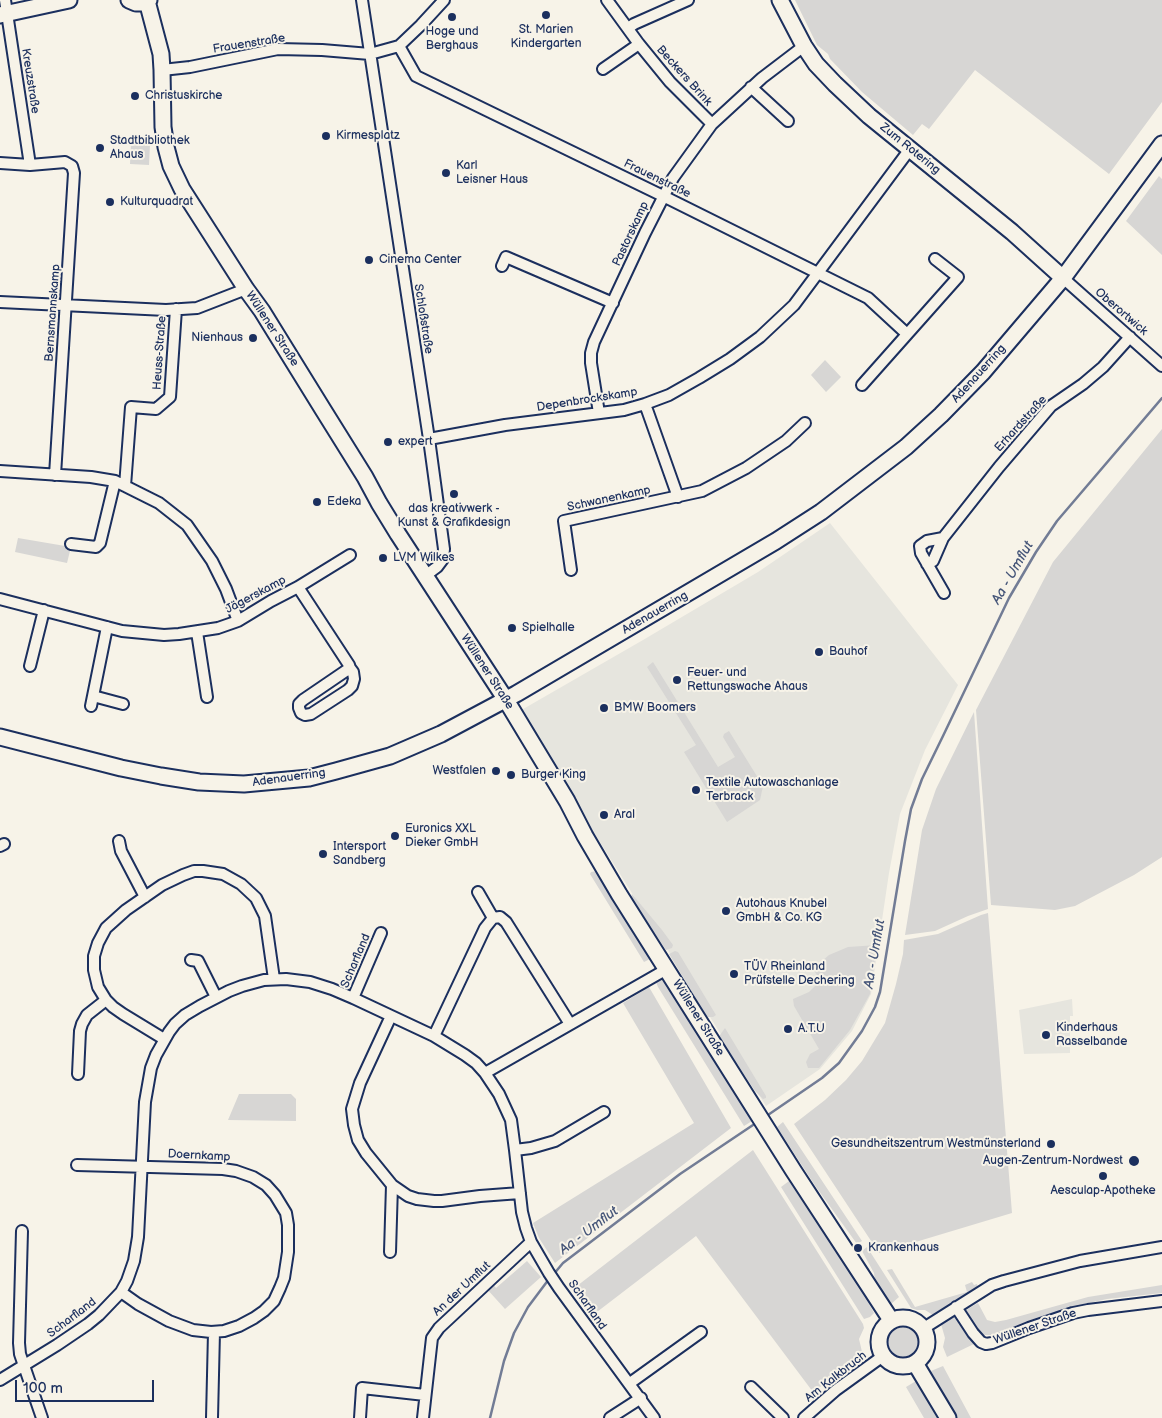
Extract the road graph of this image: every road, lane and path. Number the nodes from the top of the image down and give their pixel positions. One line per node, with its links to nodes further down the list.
1 (70, 0): 9 (main road)
2 (128, 0): 8 (main road)
3 (362, 0): 14 (street, Schloßstraße)
4 (444, 0): 12 (street)
5 (607, 0): 10 (street, Beckers Brink)
6 (688, 0): 10 (street)
7 (780, 0): 13 (main road, Zum Rotering)
8 (148, 1): 15 (main road, Wüllener Straße)
9 (4, 10): 23 (street, Kreuzstraße)
10 (628, 28): 11 (street, Beckers Brink)
11 (639, 44): 16 (street, Beckers Brink); 19 (street, Beckers Brink)
12 (399, 46): 14 (street); 24 (street, Frauenstraße)
13 (804, 46): 17 (street, Pastorskamp); 21 (main road, Zum Rotering)
14 (370, 54): 15 (street, Frauenstraße); 41 (street, Schloßstraße)
15 (162, 70): 29 (main road, Wüllener Straße)
16 (603, 70)
17 (751, 87): 18 (street); 19 (street, Pastorskamp)
18 (788, 122)
19 (712, 124): 24 (street, Pastorskamp)
20 (1162, 144): 28 (main road, Adenauerring)
21 (910, 148): 27 (street, Depenbrockskamp); 28 (main road, Zum Rotering)
22 (0, 164): 23 (street)
23 (30, 165): 32 (street, Bernsmannskamp)
24 (663, 196): 27 (street, Frauenstraße); 31 (street, Pastorskamp)
25 (935, 259): 34 (street)
26 (502, 266): 31 (street)
27 (819, 273): 34 (street, Frauenstraße); 38 (street, Depenbrockskamp)
28 (1063, 278): 35 (street, Oberortwick); 62 (main road, Adenauerring)
29 (246, 289): 33 (street, Heuss-Straße); 51 (main road, Wüllener Straße)
30 (0, 302): 32 (street, Heuss-Straße)
31 (613, 303): 39 (street, Pastorskamp)
32 (66, 304): 33 (street, Heuss-Straße); 43 (street, Bernsmannskamp)
33 (176, 309): 44 (street, Heuss-Straße)
34 (907, 334): 37 (street)
35 (1130, 337): 36 (street, Oberortwick); 46 (street, Erhardstraße)
36 (1162, 366)
37 (862, 385)
38 (645, 404): 39 (street, Depenbrockskamp); 45 (street)
39 (599, 413): 41 (street, Depenbrockskamp)
40 (805, 423): 45 (street, Schwanenkamp)
41 (429, 439): 51 (street, Schloßstraße)
42 (0, 471): 43 (street)
43 (56, 475): 44 (street)
44 (120, 483): 47 (street); 56 (street)
45 (678, 497): 50 (street, Schwanenkamp)
46 (943, 538): 49 (street, Erhardstraße); 49 (street)
47 (71, 544)
48 (350, 555): 52 (street, Jägerskamp)
49 (926, 564): 53 (street)
50 (571, 570)
51 (425, 576): 62 (main road, Wüllener Straße)
52 (298, 587): 56 (street, Jägerskamp); 60 (street, Jägerskamp)
53 (944, 593)
54 (0, 599): 55 (street, Jägerskamp)
55 (44, 610): 57 (street, Jägerskamp); 59 (street)
56 (238, 621): 58 (street, Jägerskamp)
57 (107, 627): 58 (street, Jägerskamp); 63 (street)
58 (197, 632): 61 (street)
59 (30, 666)
60 (350, 668): 60 (street)
61 (207, 697)
62 (506, 700): 64 (main road, Adenauerring); 71 (main road, Wüllener Straße)
63 (123, 704)
64 (0, 737)
65 (119, 841): 67 (street)
66 (478, 892): 68 (street)
67 (145, 897): 72 (street); 75 (street)
68 (493, 918): 77 (street); 78 (street)
69 (381, 933): 74 (street, Scharfland)
70 (191, 960): 73 (street)
71 (667, 969): 77 (street); 95 (main road, Wüllener Straße)
72 (274, 979): 73 (street, Scharfland); 74 (street, Scharfland)
73 (216, 997): 79 (street, Scharfland)
74 (353, 998): 76 (street, Scharfland)
75 (106, 1000): 79 (street); 81 (street)
76 (391, 1016): 78 (street, Scharfland); 86 (street)
77 (570, 1024): 80 (street)
78 (434, 1036): 80 (street, Scharfland)
79 (164, 1039): 85 (street, Scharfland)
80 (485, 1073): 83 (street, Scharfland)
81 (78, 1074)
82 (604, 1112): 83 (street)
83 (515, 1150): 87 (street, Scharfland)
84 (77, 1165): 85 (street)
85 (142, 1166): 92 (street, Scharfland); 97 (street, Doernkamp)
86 (392, 1185): 87 (street); 91 (street)
87 (520, 1193): 89 (street, Scharfland)
88 (22, 1231): 101 (street)
89 (532, 1242): 103 (street, Scharfland); 105 (street, An der Umflut)
90 (1162, 1247): 94 (street)
91 (390, 1252)
92 (121, 1292): 97 (street, Doernkamp); 101 (street, Scharfland)
93 (1162, 1301): 94 (street, Wüllener Straße)
94 (956, 1307): 96 (street)
95 (891, 1320): 96 (main road); 99 (main road)
96 (924, 1328): 100 (main road)
97 (214, 1332): 108 (street)
98 (701, 1332): 103 (street)
99 (883, 1356): 100 (main road); 114 (street, Am Kalkbruch)
100 (915, 1363): 115 (main road)
101 (23, 1365): 102 (street, Scharfland); 107 (street)
102 (0, 1380)
103 (630, 1383): 106 (street, Scharfland)
104 (750, 1387): 113 (street)
105 (425, 1395): 109 (street); 110 (street, An der Umflut)
106 (641, 1398): 111 (street); 112 (street, Scharfland)
107 (42, 1418)
108 (212, 1418)
109 (360, 1418)
110 (423, 1418)
111 (610, 1418)
112 (654, 1418)
113 (783, 1418)
114 (804, 1418)
115 (948, 1418)

